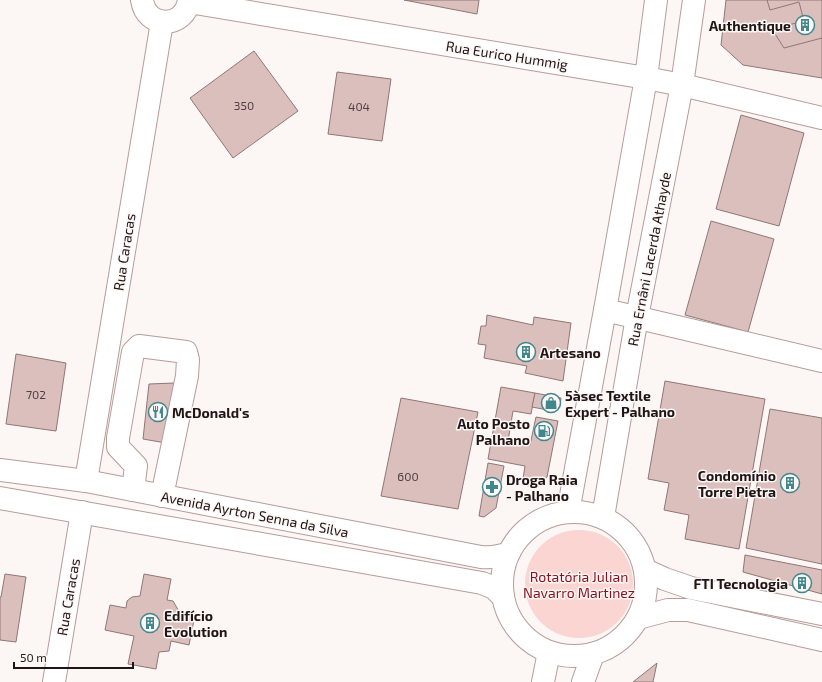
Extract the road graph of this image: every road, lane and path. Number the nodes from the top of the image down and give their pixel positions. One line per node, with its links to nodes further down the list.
1 (142, 0): 5 (street)
2 (656, 0): 6 (street)
3 (694, 0): 7 (street, Rua Ernâni Lacerda Athayde)
4 (189, 1): 5 (street); 6 (street, Rua Eurico Hummig)
5 (162, 22): 13 (street, Rua Caracas)
6 (646, 78): 7 (street, Rua Eurico Hummig); 9 (street)
7 (682, 85): 8 (street, Rua Eurico Hummig); 10 (street, Rua Ernâni Lacerda Athayde)
8 (822, 118)
9 (605, 310): 10 (street); 18 (street)
10 (637, 317): 11 (street); 19 (street, Rua Ernâni Lacerda Athayde)
11 (822, 361)
12 (0, 470): 13 (street, Avenida Ayrton Senna da Silva)
13 (86, 481): 14 (street, Avenida Ayrton Senna da Silva)
14 (133, 490): 15 (street, Avenida Ayrton Senna da Silva); 15 (street)
15 (162, 496): 20 (street, Avenida Ayrton Senna da Silva)
16 (0, 498): 17 (street, Avenida Ayrton Senna da Silva)
17 (82, 512): 22 (street, Avenida Ayrton Senna da Silva); 28 (street, Rua Caracas)
18 (568, 512): 19 (street); 20 (street)
19 (603, 517): 21 (street)
20 (509, 552): 22 (street)
21 (645, 570): 23 (street); 24 (street)
22 (503, 597): 26 (street)
23 (822, 614)
24 (638, 618): 25 (street); 27 (street)
25 (822, 640)
26 (549, 652): 27 (street); 29 (street)
27 (593, 654): 30 (street)
28 (54, 682)
29 (543, 682)
30 (583, 682)

